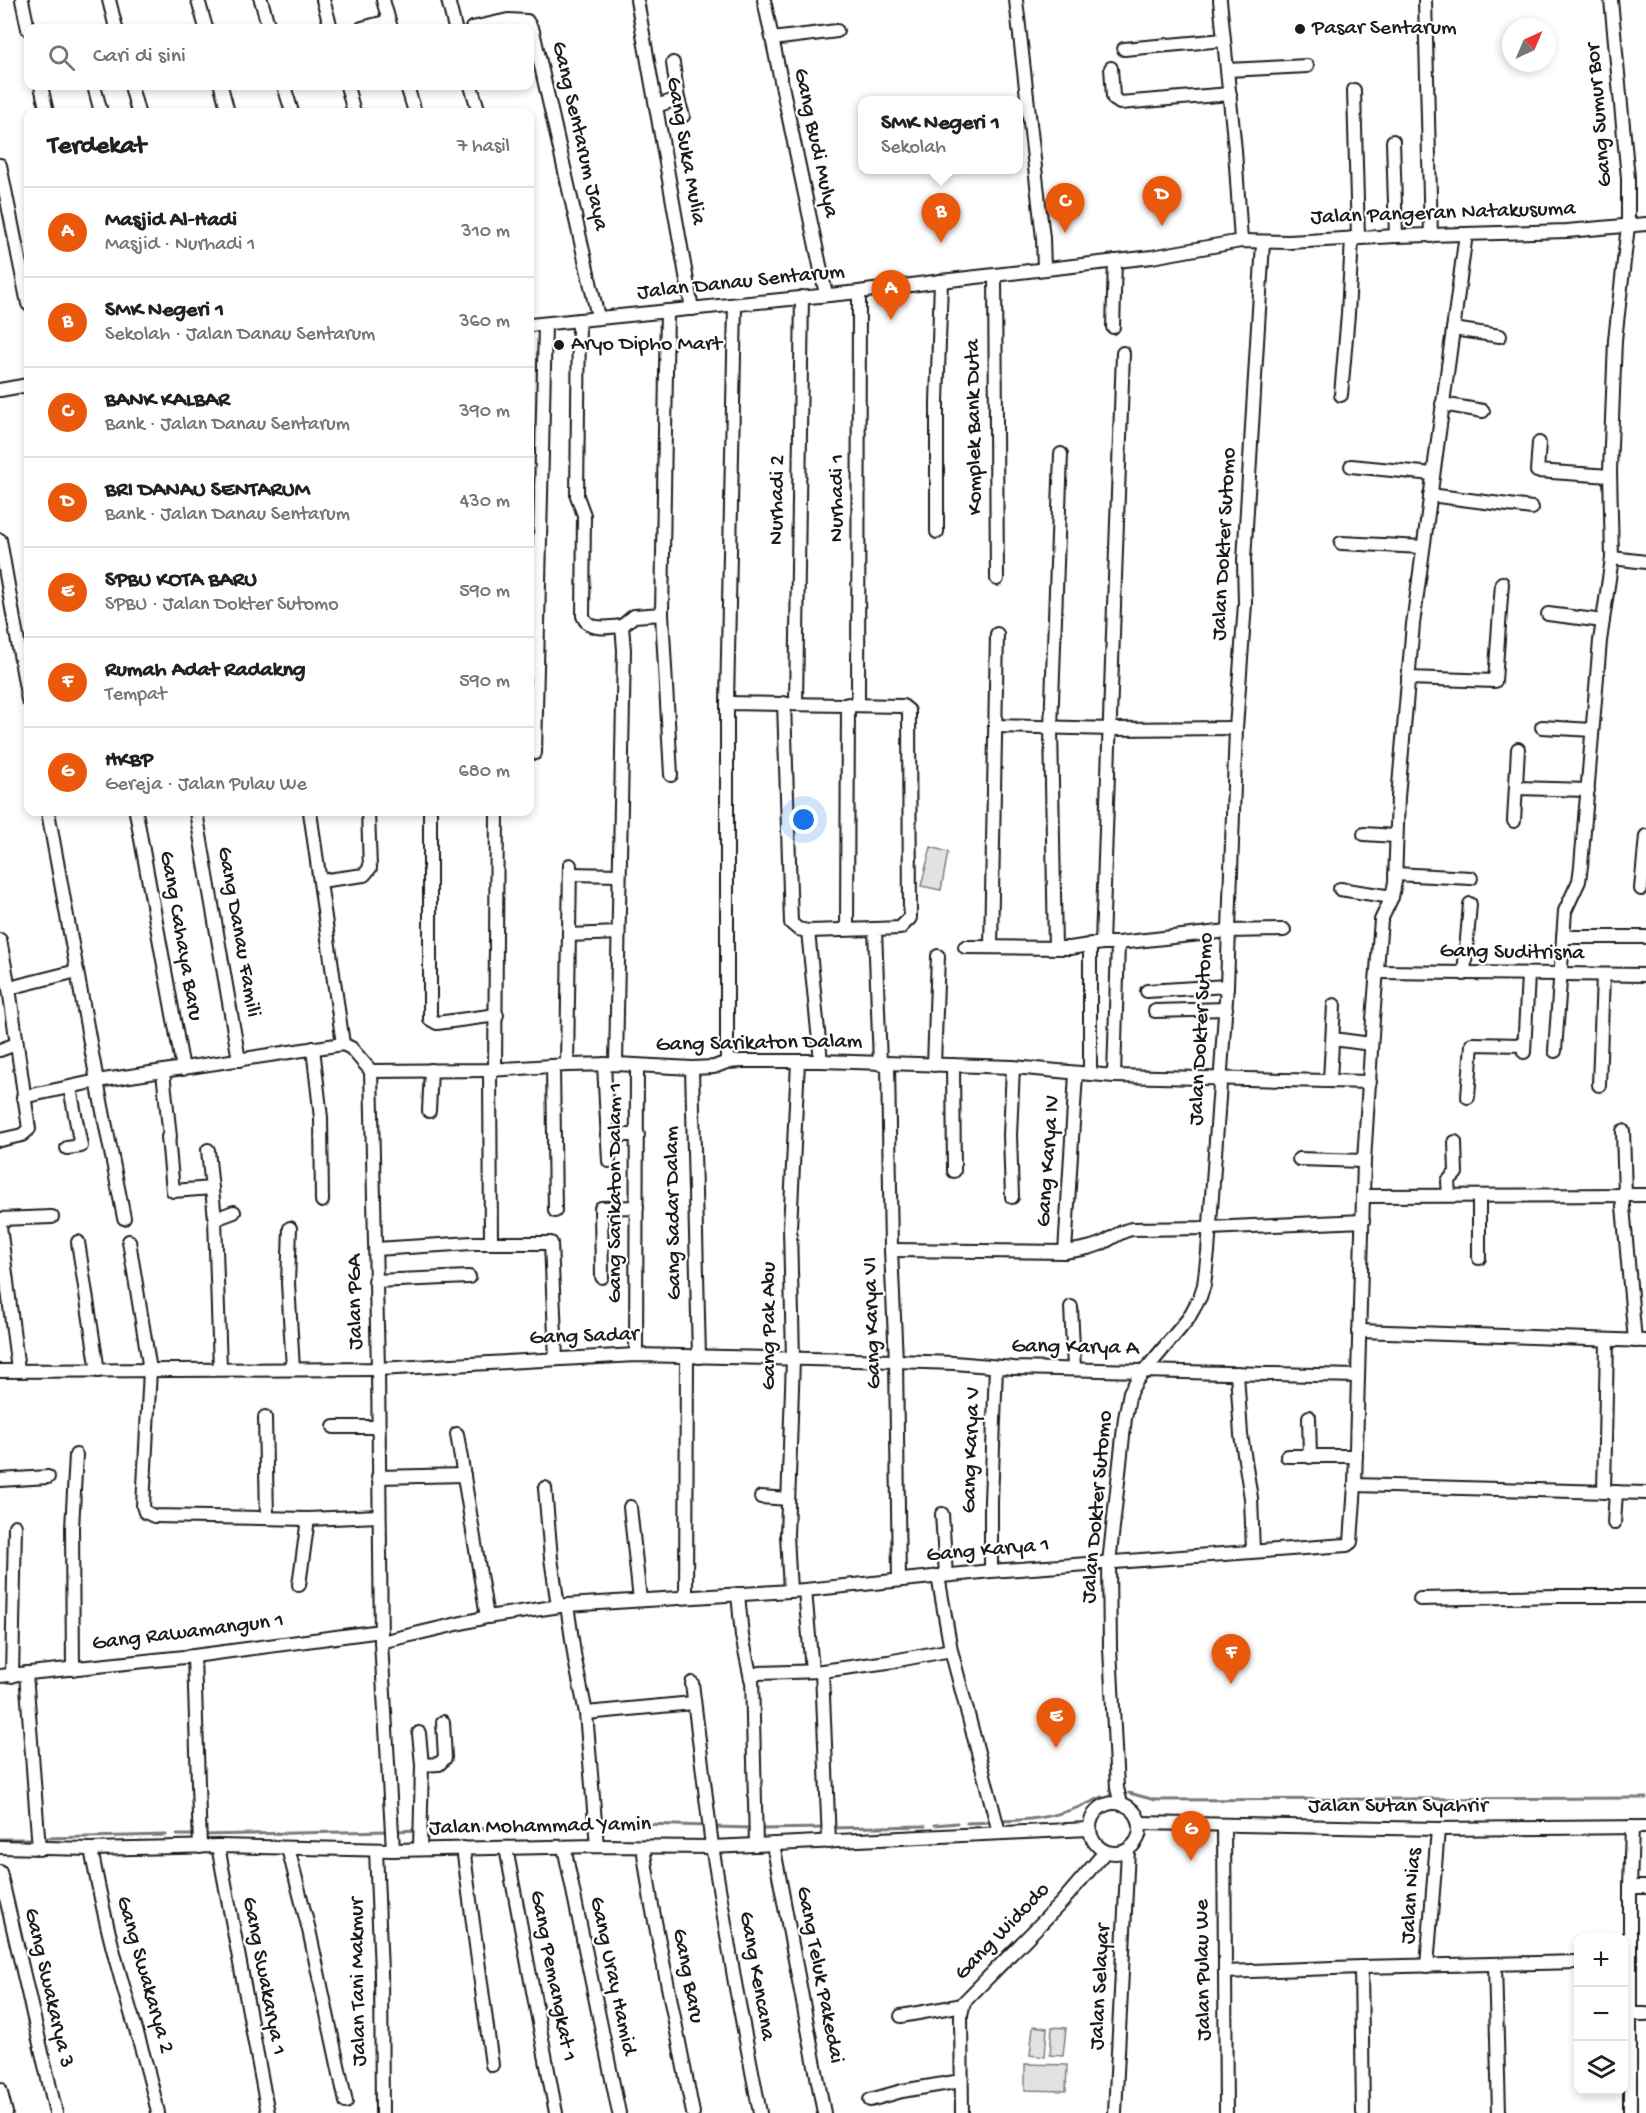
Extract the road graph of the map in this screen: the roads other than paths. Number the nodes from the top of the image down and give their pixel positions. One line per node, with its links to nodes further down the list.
1 (22, 0): 14 (street)
2 (109, 0): 15 (street)
3 (198, 0): 16 (street)
4 (261, 0): 17 (street)
5 (323, 0): 18 (street)
6 (383, 0): 19 (street)
7 (448, 0): 20 (street)
8 (637, 0): 43 (street, Gang Suka Mulia)
9 (764, 0): 25 (street, Gang Budi Mulya)
10 (1016, 0): 64 (street)
11 (1220, 0): 26 (street)
12 (1425, 0): 59 (street)
13 (1611, 0): 56 (street, Gang Sumur Bor)
14 (27, 24)
15 (115, 24)
16 (205, 24)
17 (268, 24)
18 (330, 24)
19 (390, 24)
20 (454, 24)
21 (492, 24): 22 (street, Gang Sentarum Jaya)
22 (529, 24)
23 (837, 31): 25 (street)
24 (534, 34): 74 (street, Gang Sentarum Jaya)
25 (772, 39): 69 (street, Gang Budi Mulya)
26 (1224, 40): 27 (street); 31 (street)
27 (1124, 49)
28 (673, 63): 42 (street)
29 (1307, 66): 31 (street)
30 (1111, 68): 41 (street)
31 (1227, 70): 41 (street)
32 (42, 90): 44 (street)
33 (95, 90): 45 (street)
34 (132, 90): 46 (street)
35 (222, 90): 47 (street)
36 (285, 90): 48 (street)
37 (348, 90): 49 (street)
38 (408, 90): 50 (street)
39 (472, 90): 51 (street)
40 (1354, 90): 60 (street)
41 (1230, 94): 61 (street)
42 (678, 99): 43 (street); 52 (street)
43 (656, 106): 72 (street, Gang Suka Mulia)
44 (46, 108)
45 (99, 108)
46 (137, 108)
47 (227, 108)
48 (291, 108)
49 (353, 108)
50 (414, 108)
51 (478, 108)
52 (683, 116)
53 (1393, 141): 58 (street)
54 (0, 165): 67 (street)
55 (1646, 224): 56 (street, Jalan Pangeran Natakusuma)
56 (1628, 226): 57 (street, Jalan Pangeran Natakusuma); 91 (street, Gang Sumur Bor)
57 (1466, 234): 59 (street, Jalan Pangeran Natakusuma); 79 (street, Gang Karya 1)
58 (1396, 236): 59 (street, Jalan Pangeran Natakusuma); 60 (street, Jalan Pangeran Natakusuma)
59 (1431, 236)
60 (1355, 238): 62 (street, Jalan Pangeran Natakusuma); 84 (street)
61 (1242, 241): 62 (street, Jalan Pangeran Natakusuma); 63 (street, Jalan Danau Sentarum)
62 (1263, 243): 115 (street, Jalan Dokter Sutomo)
63 (1115, 261): 64 (street, Jalan Danau Sentarum); 78 (street)
64 (1044, 269): 65 (street, Jalan Danau Sentarum)
65 (995, 275): 66 (street, Jalan Danau Sentarum); 100 (street, Komplek Bank Duta)
66 (941, 280): 68 (street, Jalan Danau Sentarum); 94 (street)
67 (24, 284)
68 (859, 292): 69 (street, Jalan Danau Sentarum); 111 (street, Nurhadi 1)
69 (826, 294): 70 (street, Jalan Danau Sentarum)
70 (802, 297): 71 (street, Jalan Danau Sentarum); 110 (street, Nurhadi 2)
71 (735, 305): 72 (street, Jalan Danau Sentarum); 109 (street)
72 (692, 309): 73 (street, Jalan Danau Sentarum)
73 (667, 311): 74 (street, Jalan Danau Sentarum); 102 (street)
74 (598, 317): 75 (street, Jalan Danau Sentarum)
75 (579, 320): 76 (street, Jalan Danau Sentarum); 105 (street)
76 (545, 324): 77 (street, Jalan Danau Sentarum); 119 (street)
77 (534, 325)
78 (1113, 327)
79 (1453, 329): 80 (street); 85 (street, Gang Karya 1)
80 (1500, 336)
81 (1123, 353): 116 (street)
82 (24, 387): 83 (street)
83 (0, 390)
84 (1341, 395)
85 (1443, 404): 86 (street); 90 (street, Gang Karya 1)
86 (1483, 411)
87 (1539, 443): 91 (street)
88 (1061, 454): 114 (street)
89 (1351, 466): 90 (street)
90 (1433, 474): 92 (street, Gang Karya 1)
91 (1610, 476): 98 (street, Gang Sumur Bor)
92 (1430, 495): 93 (street); 97 (street, Gang Karya 1)
93 (1532, 508)
94 (937, 532)
95 (0, 540): 107 (street)
96 (1341, 543): 97 (street)
97 (1423, 547): 108 (street, Gang Karya 1)
98 (1612, 558): 99 (street); 104 (street, Gang Sumur Bor)
99 (1646, 562)
100 (998, 579)
101 (1502, 583): 108 (street)
102 (662, 614): 105 (street); 120 (street)
103 (1548, 614): 104 (street)
104 (1603, 621): 117 (street, Gang Sumur Bor)
105 (622, 626): 135 (street)
106 (997, 634): 112 (street)
107 (24, 677)
108 (1408, 678): 132 (street, Gang Karya 1)
109 (727, 703): 110 (street); 181 (street)
110 (790, 703): 111 (street); 145 (street, Nurhadi 2)
111 (853, 704): 142 (street, Nurhadi 1); 143 (street)
112 (995, 726): 114 (street); 155 (street)
113 (1542, 727): 117 (street)
114 (1052, 728): 116 (street); 156 (street)
115 (1236, 728): 116 (street); 146 (street, Jalan Dokter Sutomo)
116 (1111, 729): 152 (street)
117 (1592, 730): 122 (street, Gang Sumur Bor)
118 (1518, 749): 121 (street)
119 (535, 753)
120 (670, 775)
121 (1516, 788): 122 (street); 130 (street)
122 (1588, 790): 149 (street, Gang Sumur Bor)
123 (49, 816): 158 (street)
124 (137, 816): 191 (street, Gang Cahaya Baru)
125 (197, 816): 179 (street, Gang Danau Famili)
126 (311, 816): 137 (street)
127 (368, 816): 137 (street)
128 (430, 816): 171 (street)
129 (498, 816): 171 (street)
130 (1514, 821)
131 (1364, 834): 132 (street)
132 (1396, 836): 134 (street, Gang Karya 1)
133 (1646, 836): 139 (street)
134 (1395, 874): 136 (street); 140 (street, Gang Karya 1)
135 (619, 875): 147 (street); 148 (street)
136 (1471, 878)
137 (320, 881): 174 (street)
138 (1340, 889): 140 (street)
139 (1641, 889)
140 (1392, 897): 159 (street, Gang Karya 1)
141 (1470, 904): 160 (street)
142 (847, 928): 143 (street); 145 (street)
143 (875, 929): 184 (street, Gang Karya VI)
144 (1284, 930): 146 (street)
145 (808, 931): 180 (street)
146 (1228, 931): 153 (street); 165 (street, Jalan Dokter Sutomo)
147 (618, 933): 148 (street); 183 (street)
148 (569, 935): 185 (street)
149 (1563, 937): 150 (street); 162 (street, Gang Sumur Bor)
150 (1646, 937)
151 (0, 940): 166 (street)
152 (1096, 943): 153 (street); 156 (street); 198 (street)
153 (1118, 943): 199 (street)
154 (965, 947): 155 (street)
155 (991, 947): 156 (street)
156 (1055, 948)
157 (938, 956): 186 (street)
158 (76, 971): 166 (street); 202 (street)
159 (1377, 972): 160 (street, Gang Suditrisna); 175 (street, Gang Karya 1)
160 (1464, 974): 161 (street, Gang Suditrisna)
161 (1528, 975): 162 (street, Gang Suditrisna); 207 (street)
162 (1560, 975): 163 (street, Gang Suditrisna); 178 (street, Gang Sumur Bor)
163 (1603, 975): 164 (street, Gang Suditrisna); 204 (street)
164 (1646, 975)
165 (1227, 986): 167 (street); 169 (street, Jalan Dokter Sutomo)
166 (9, 988): 173 (street)
167 (1147, 992)
168 (1334, 1005): 172 (street)
169 (1226, 1009): 170 (street); 200 (street, Jalan Dokter Sutomo)
170 (1155, 1011)
171 (497, 1015): 194 (street)
172 (1333, 1039): 175 (street); 201 (street)
173 (16, 1044): 177 (street); 206 (street)
174 (343, 1044): 176 (street); 195 (street)
175 (1371, 1044): 203 (street, Gang Karya 1)
176 (313, 1048): 179 (street); 227 (street)
177 (0, 1050)
178 (1555, 1051)
179 (239, 1060): 191 (street)
180 (821, 1061): 182 (street, Gang Sarikaton Dalam); 184 (street, Gang Sarikaton Dalam)
181 (727, 1062): 182 (street, Gang Sarikaton Dalam); 192 (street, Gang Sarikaton Dalam)
182 (798, 1062): 256 (street, Gang Pak Abu)
183 (610, 1064): 185 (street, Gang Sarikaton Dalam); 189 (street, Gang Sarikaton Dalam); 210 (street)
184 (884, 1064): 186 (street, Gang Sarikaton Dalam); 243 (street, Gang Karya VI)
185 (567, 1065): 188 (street, Gang Sarikaton Dalam)
186 (934, 1065): 187 (street, Gang Sarikaton Dalam)
187 (953, 1065): 190 (street, Gang Sarikaton Dalam); 219 (street)
188 (553, 1066): 194 (street, Gang Sarikaton Dalam); 229 (street)
189 (637, 1066): 192 (street, Gang Sarikaton Dalam); 211 (street, Gang Sarikaton Dalam 1)
190 (1013, 1067): 197 (street, Gang Sarikaton Dalam); 226 (street)
191 (183, 1068): 196 (street)
192 (692, 1068): 254 (street, Gang Sadar Dalam)
193 (431, 1070): 194 (street, Gang Sarikaton Dalam); 195 (street, Gang Sarikaton Dalam); 208 (street)
194 (493, 1070): 241 (street)
195 (371, 1071): 242 (street, Jalan PGA)
196 (163, 1072): 202 (street); 220 (street)
197 (1076, 1074): 198 (street, Gang Sarikaton Dalam); 244 (street, Gang Karya IV)
198 (1090, 1074): 199 (street, Gang Sarikaton Dalam)
199 (1114, 1076): 200 (street, Gang Sarikaton Dalam)
200 (1220, 1077): 201 (street, Gang Sarikaton Dalam); 238 (street, Jalan Dokter Sutomo)
201 (1330, 1081): 203 (street, Gang Sarikaton Dalam)
202 (97, 1082): 205 (street); 232 (street)
203 (1370, 1082): 218 (street, Gang Karya 1)
204 (1599, 1085)
205 (70, 1088): 206 (street); 214 (street)
206 (23, 1097): 212 (street)
207 (1468, 1097)
208 (429, 1112)
209 (1623, 1131): 222 (street)
210 (607, 1134): 211 (street); 217 (street)
211 (638, 1135): 228 (street, Gang Sarikaton Dalam 1)
212 (0, 1140)
213 (1455, 1142): 221 (street)
214 (67, 1148)
215 (208, 1150): 220 (street)
216 (1299, 1159): 218 (street)
217 (609, 1161)
218 (1365, 1161): 223 (street, Gang Karya 1)
219 (954, 1172)
220 (212, 1188): 234 (street)
221 (1449, 1195): 223 (street); 224 (street)
222 (1624, 1195): 224 (street); 225 (street); 252 (street)
223 (1363, 1196): 235 (street, Gang Karya 1)
224 (1479, 1196): 245 (street)
225 (1646, 1196)
226 (1012, 1197)
227 (322, 1201)
228 (637, 1207): 247 (street); 253 (street, Gang Sarikaton Dalam 1)
229 (555, 1211)
230 (234, 1212): 234 (street)
231 (52, 1217): 233 (street)
232 (124, 1218)
233 (0, 1219)
234 (215, 1219): 261 (street)
235 (1363, 1221): 238 (street); 250 (street, Gang Karya 1)
236 (0, 1226): 262 (street)
237 (290, 1228): 259 (street)
238 (1210, 1228): 244 (street); 265 (street, Jalan Dokter Sutomo)
239 (129, 1241): 263 (street)
240 (78, 1242): 267 (street)
241 (491, 1243): 242 (street); 255 (street)
242 (376, 1249): 248 (street, Jalan PGA)
243 (891, 1250): 244 (street); 257 (street, Gang Karya VI)
244 (1065, 1252)
245 (1479, 1258)
246 (469, 1277): 248 (street)
247 (602, 1277)
248 (375, 1281): 264 (street, Jalan PGA)
249 (1071, 1307): 260 (street)
250 (1359, 1331): 251 (street); 269 (street, Gang Karya 1)
251 (1607, 1341): 252 (street); 285 (street)
252 (1641, 1341)
253 (636, 1355): 254 (street, Gang Sadar); 255 (street, Gang Sadar)
254 (693, 1357): 256 (street, Gang Sadar); 306 (street, Gang Sadar Dalam)
255 (556, 1359): 264 (street, Gang Sadar)
256 (793, 1359): 257 (street, Gang Karya A); 288 (street, Gang Pak Abu)
257 (896, 1361): 258 (street, Gang Karya A); 300 (street, Gang Karya VI)
258 (996, 1367): 260 (street, Gang Karya A); 298 (street, Gang Karya V)
259 (292, 1368): 261 (street, Gang Sadar); 264 (street, Gang Sadar)
260 (1074, 1368): 265 (street, Gang Karya A)
261 (220, 1369): 263 (street, Gang Sadar)
262 (18, 1370): 266 (street, Gang Sadar); 267 (street, Gang Sadar)
263 (150, 1370): 267 (street, Gang Sadar); 292 (street)
264 (378, 1370): 273 (street, Jalan PGA)
265 (1145, 1370): 268 (street, Gang Karya A); 297 (street, Jalan Dokter Sutomo)
266 (0, 1371)
267 (98, 1371)
268 (1237, 1373): 269 (street, Gang Karya A); 296 (street)
269 (1357, 1376): 277 (street, Gang Karya 1)
270 (265, 1417): 292 (street)
271 (1309, 1417): 278 (street)
272 (334, 1427): 273 (street)
273 (378, 1427): 281 (street, Jalan PGA)
274 (457, 1434): 279 (street)
275 (76, 1455): 314 (street)
276 (1287, 1456): 278 (street)
277 (1356, 1456): 278 (street); 283 (street, Gang Karya 1)
278 (1310, 1457)
279 (464, 1475): 281 (street); 310 (street)
280 (48, 1477): 282 (street)
281 (378, 1477): 291 (street, Jalan PGA)
282 (0, 1480)
283 (1355, 1485): 285 (street); 296 (street, Gang Karya 1)
284 (545, 1488): 309 (street)
285 (1610, 1492): 286 (street); 294 (street)
286 (1646, 1493)
287 (761, 1497): 288 (street)
288 (788, 1499): 303 (street, Gang Pak Abu)
289 (630, 1507): 308 (street)
290 (942, 1514): 299 (street)
291 (379, 1516): 293 (street); 311 (street, Jalan PGA)
292 (267, 1518): 293 (street)
293 (308, 1519): 301 (street)
294 (1614, 1523)
295 (15, 1526): 317 (street)
296 (1253, 1551): 297 (street, Gang Karya 1)
297 (1109, 1563): 298 (street, Gang Karya 1); 325 (street, Jalan Dokter Sutomo)
298 (991, 1571): 299 (street, Gang Karya 1)
299 (942, 1575): 300 (street, Gang Karya 1); 312 (street)
300 (899, 1580): 302 (street, Gang Karya 1)
301 (299, 1585)
302 (805, 1590): 303 (street, Gang Karya 1); 315 (street)
303 (790, 1591): 304 (street, Gang Karya 1)
304 (738, 1594): 306 (street, Gang Karya 1); 318 (street)
305 (1646, 1596): 307 (street)
306 (686, 1597): 308 (street, Gang Karya 1)
307 (1420, 1599)
308 (640, 1600): 309 (street, Gang Karya 1)
309 (562, 1606): 310 (street, Gang Karya 1); 321 (street)
310 (487, 1617): 311 (street, Gang Rawamangun 1)
311 (381, 1636): 313 (street, Gang Rawamangun 1); 349 (street, Jalan PGA)
312 (951, 1650): 315 (street); 332 (street)
313 (194, 1656): 314 (street, Gang Rawamangun 1); 340 (street)
314 (73, 1669): 316 (street, Gang Rawamangun 1)
315 (817, 1671): 318 (street); 333 (street)
316 (26, 1673): 317 (street, Gang Rawamangun 1); 347 (street)
317 (6, 1676)
318 (751, 1679): 334 (street)
319 (692, 1683): 320 (street, Gang Kencana)
320 (693, 1703): 321 (street); 338 (street, Gang Kencana)
321 (586, 1713): 337 (street)
322 (443, 1722): 324 (street)
323 (419, 1733): 324 (street)
324 (422, 1765): 344 (street)
325 (1117, 1799): 326 (street); 328 (street)
326 (1143, 1826): 327 (street, Jalan Sutan Syahrir); 352 (street)
327 (1224, 1826): 331 (street, Jalan Sutan Syahrir); 361 (street, Jalan Pulau We)
328 (1086, 1827): 332 (street, Jalan Mohammad Yamin); 351 (street)
329 (1632, 1827): 330 (street, Jalan Sutan Syahrir); 331 (street, Jalan Sutan Syahrir); 354 (street)
330 (1646, 1827)
331 (1438, 1829): 360 (street, Jalan Nias)
332 (999, 1832): 333 (street, Jalan Mohammad Yamin)
333 (829, 1842): 335 (street, Jalan Mohammad Yamin)
334 (756, 1844): 335 (street, Jalan Mohammad Yamin); 338 (street, Jalan Mohammad Yamin)
335 (773, 1844): 381 (street, Gang Teluk Pakedai)
336 (218, 1846): 340 (street, Jalan Mohammad Yamin); 343 (street, Jalan Mohammad Yamin); 375 (street, Gang Swakarya 1)
337 (596, 1846): 341 (street, Jalan Mohammad Yamin); 342 (street, Jalan Mohammad Yamin)
338 (712, 1846): 342 (street, Jalan Mohammad Yamin); 380 (street, Gang Kencana)
339 (0, 1847): 347 (street, Jalan Mohammad Yamin)
340 (200, 1847): 348 (street, Jalan Mohammad Yamin)
341 (564, 1847): 346 (street, Jalan Mohammad Yamin); 378 (street, Gang Uray Hamid)
342 (643, 1847): 379 (street, Gang Baru)
343 (288, 1848): 350 (street, Jalan Mohammad Yamin); 371 (street)
344 (420, 1848): 345 (street, Jalan Mohammad Yamin); 349 (street, Jalan Mohammad Yamin)
345 (463, 1848): 346 (street, Jalan Mohammad Yamin); 367 (street)
346 (506, 1848): 377 (street, Gang Pemangkat 1)
347 (39, 1849): 348 (street, Jalan Mohammad Yamin)
348 (91, 1849): 374 (street, Gang Swakarya 2)
349 (393, 1849): 350 (street, Jalan Mohammad Yamin)
350 (376, 1850): 376 (street, Jalan Tani Makmur)
351 (1101, 1854): 352 (street); 363 (street, Gang Widodo)
352 (1126, 1855): 383 (street, Jalan Selayar)
353 (0, 1872): 373 (street, Gang Swakarya 3)
354 (1630, 1887): 355 (street); 356 (street)
355 (1646, 1887)
356 (1628, 1936)
357 (1574, 1962): 358 (street)
358 (1495, 1964): 360 (street); 386 (street)
359 (1361, 1966): 360 (street); 361 (street); 385 (street)
360 (1427, 1966)
361 (1225, 1972): 384 (street, Jalan Pulau We)
362 (1628, 1978): 364 (street)
363 (963, 2005): 366 (street); 368 (street, Gang Widodo)
364 (1630, 2014): 365 (street); 387 (street)
365 (1646, 2014)
366 (901, 2016)
367 (492, 2065)
368 (961, 2081): 370 (street); 382 (street, Gang Widodo)
369 (0, 2089): 372 (street)
370 (870, 2100)
371 (346, 2102)
372 (6, 2113)
373 (56, 2113)
374 (158, 2113)
375 (268, 2113)
376 (382, 2113)
377 (556, 2113)
378 (619, 2113)
379 (693, 2113)
380 (760, 2113)
381 (824, 2113)
382 (962, 2113)
383 (1115, 2113)
384 (1226, 2113)
385 (1363, 2113)
386 (1499, 2113)
387 (1630, 2113)

